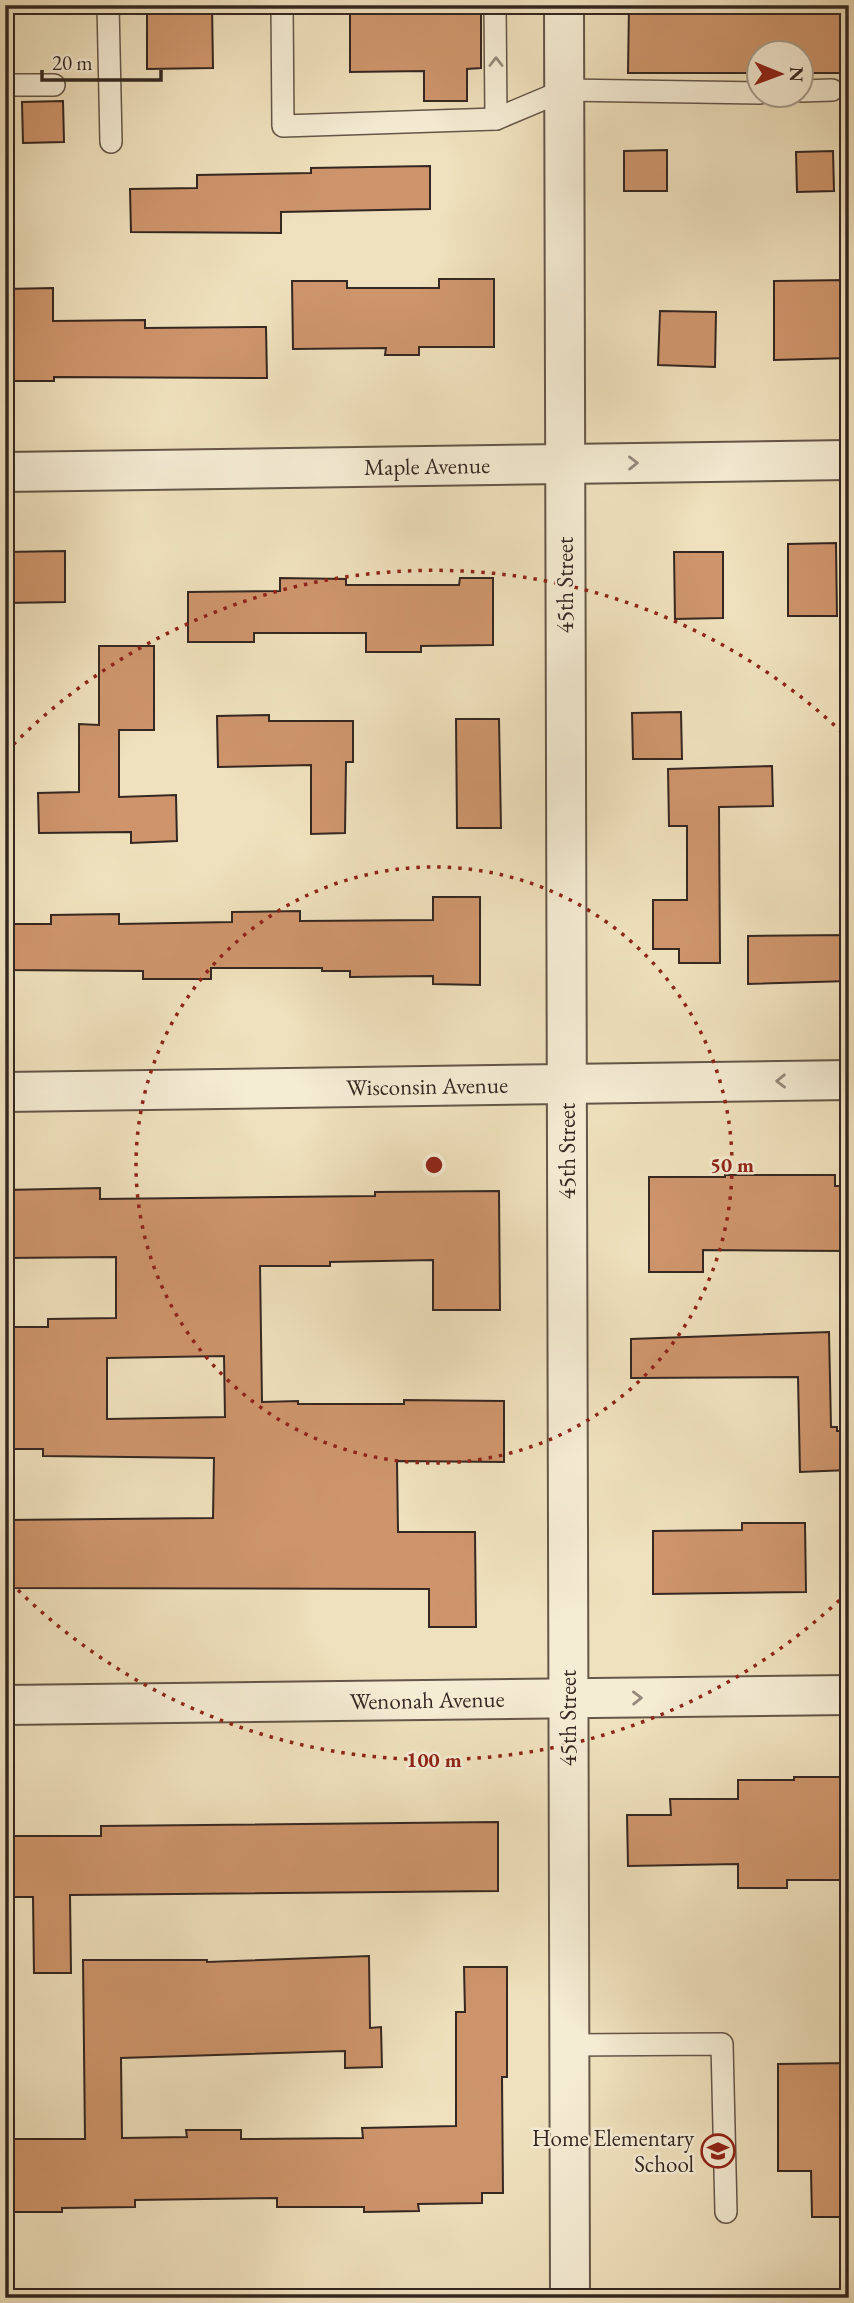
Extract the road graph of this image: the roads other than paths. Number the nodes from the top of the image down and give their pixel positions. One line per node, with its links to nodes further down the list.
1 (108, 5): 12 (lane)
2 (282, 5): 11 (lane)
3 (495, 5): 11 (lane, one-way to 3)
4 (564, 5): 7 (street, 45th Street)
5 (5, 85): 6 (lane)
6 (54, 85)
7 (565, 90): 10 (lane); 11 (lane); 14 (street, 45th Street)
8 (832, 90): 9 (lane)
9 (816, 91)
10 (746, 93)
11 (496, 119)
12 (111, 142)
13 (849, 460): 14 (street, Maple Avenue, one-way to 13)
14 (565, 464): 15 (street, Maple Avenue); 17 (street, 45th Street)
15 (5, 472)
16 (849, 1080): 17 (street, Wisconsin Avenue, one-way to 17)
17 (566, 1084): 18 (street, Wisconsin Avenue); 20 (street, 45th Street)
18 (5, 1092)
19 (849, 1695): 20 (street, Wenonah Avenue, one-way to 19)
20 (568, 1699): 21 (street, Wenonah Avenue); 22 (street, 45th Street)
21 (5, 1705)
22 (569, 2045): 23 (lane); 24 (street, 45th Street)
23 (726, 2212)
24 (570, 2298)

